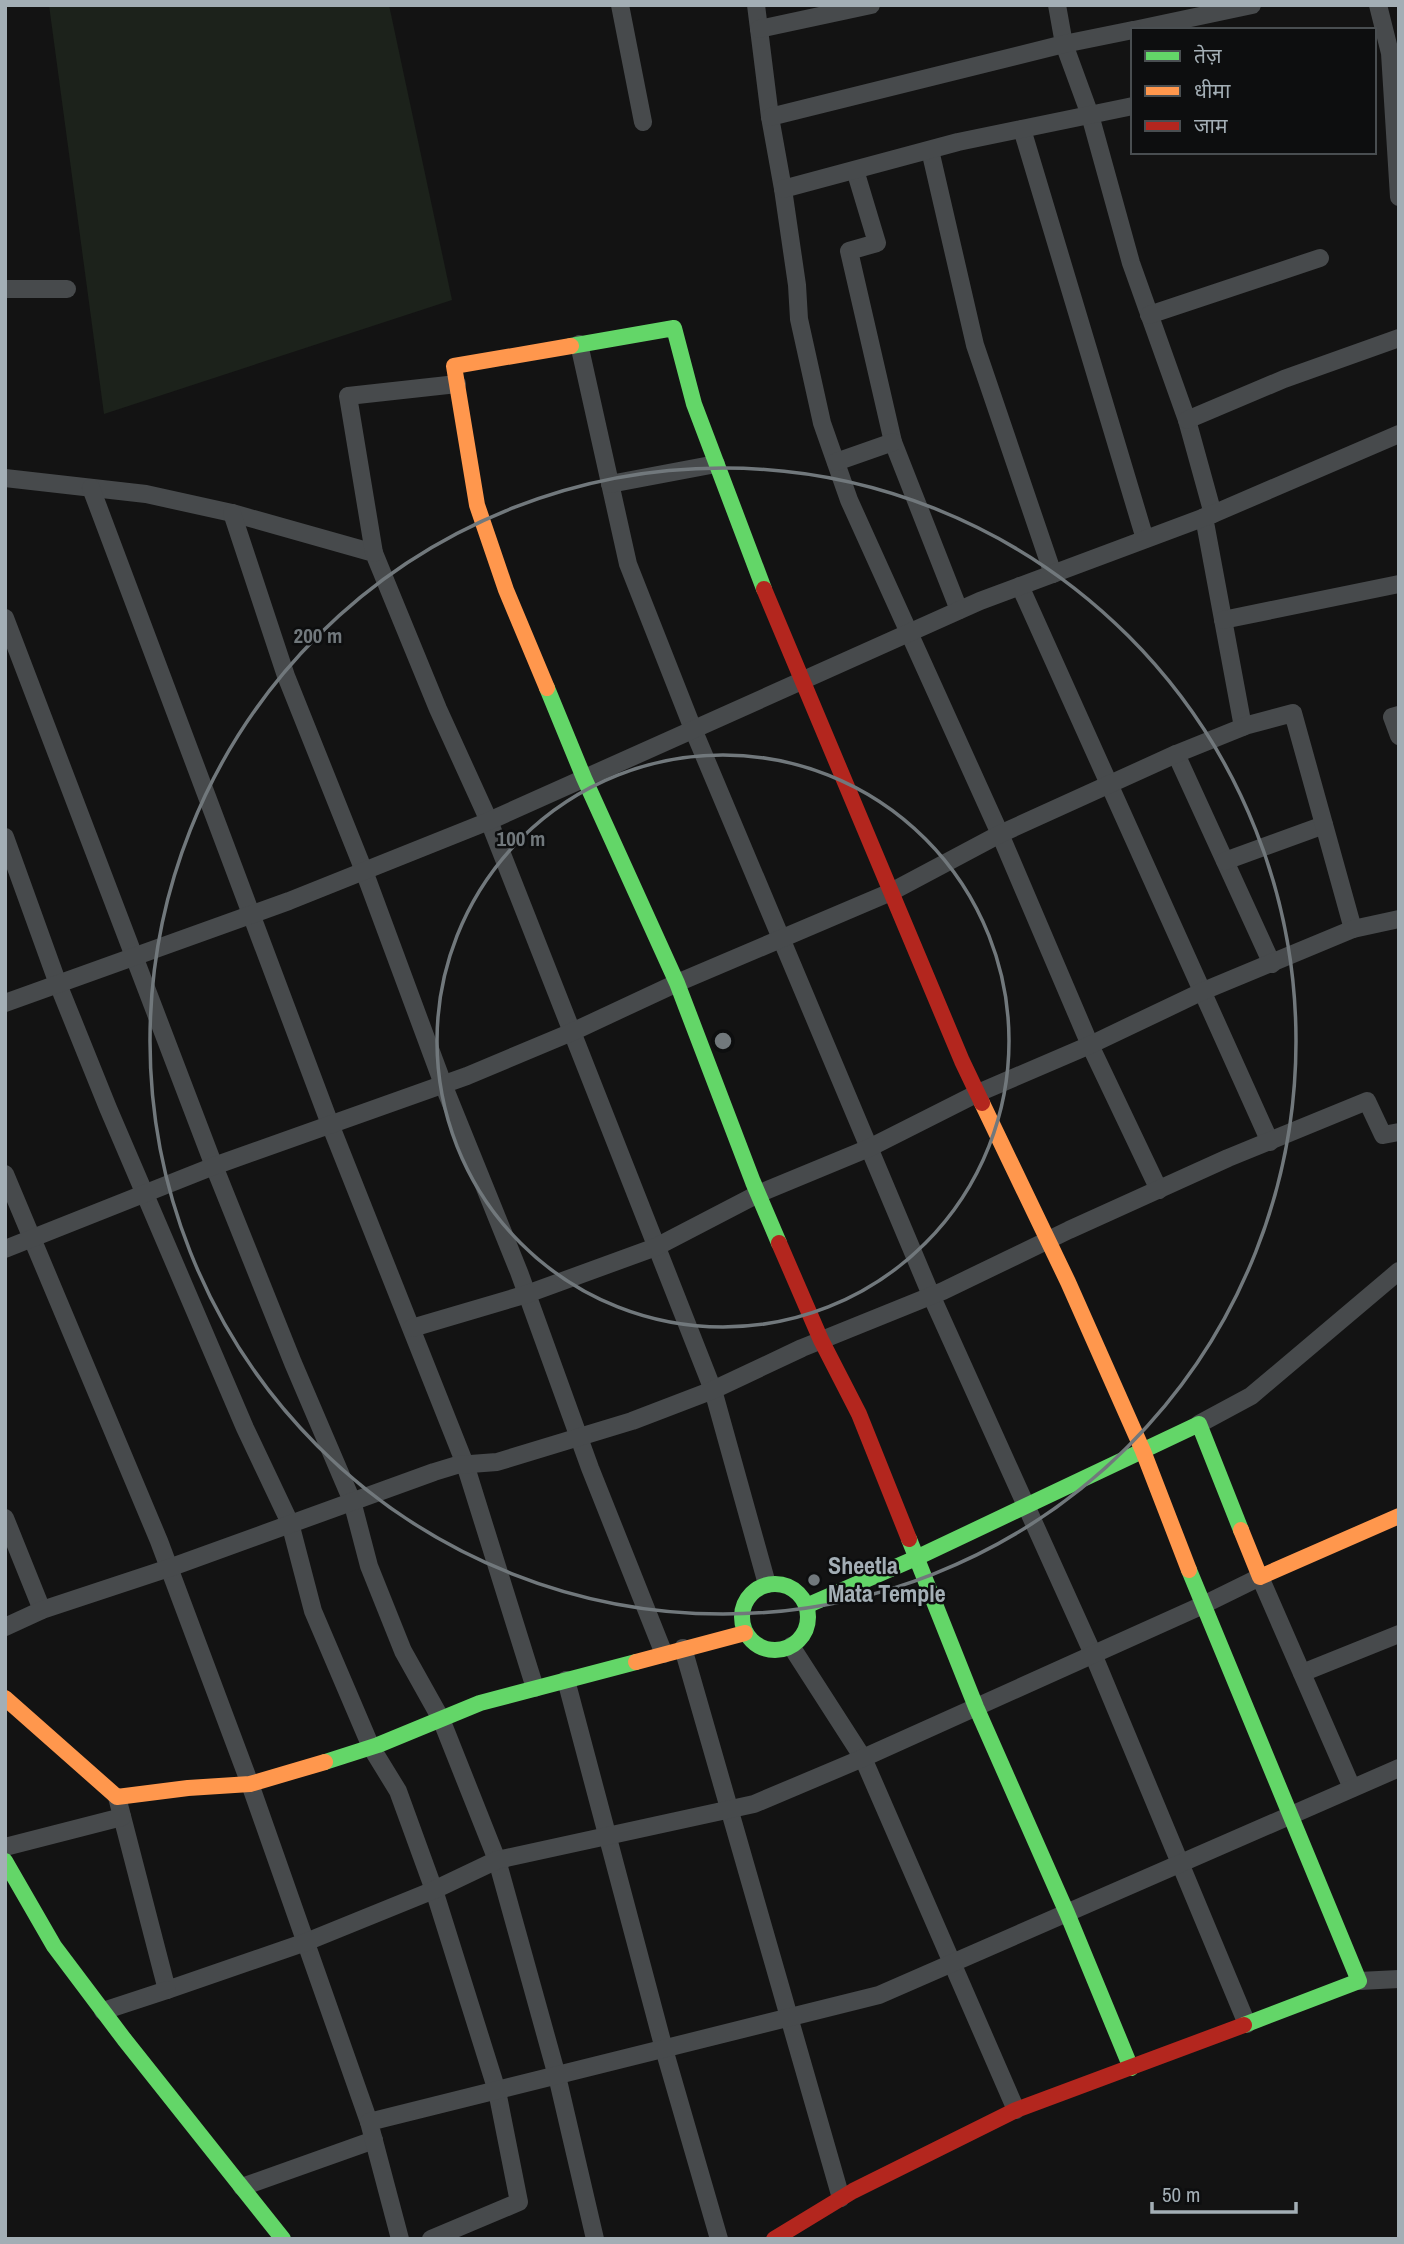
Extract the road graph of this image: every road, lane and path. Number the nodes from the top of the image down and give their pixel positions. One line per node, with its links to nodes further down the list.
1 (620, 5): 15 (street)
2 (756, 5): 8 (street)
3 (871, 5): 8 (street)
4 (1057, 5): 10 (street)
5 (1252, 5): 7 (street)
6 (1378, 5): 11 (street)
7 (1143, 28)
8 (759, 29): 14 (street)
9 (1131, 30): 10 (street)
10 (1064, 44): 13 (street); 14 (street)
11 (1388, 54): 20 (street)
12 (1131, 106): 13 (street)
13 (1090, 115): 16 (street); 24 (street)
14 (770, 117): 19 (street)
15 (643, 122)
16 (1022, 129): 17 (street); 38 (street)
17 (930, 150): 18 (street); 40 (street)
18 (855, 170): 19 (street); 30 (street)
19 (783, 189): 31 (street)
20 (1399, 197)
21 (1320, 258): 24 (street)
22 (5, 289): 23 (street)
23 (67, 289)
24 (1149, 315): 28 (street)
25 (1399, 338): 28 (street)
26 (579, 344): 27 (street); 32 (street); 34 (street)
27 (457, 384): 39 (street); 53 (street)
28 (1187, 420): 37 (street)
29 (1399, 434): 37 (street)
30 (893, 443): 31 (street); 43 (street)
31 (836, 462): 46 (street)
32 (716, 464): 34 (street); 47 (street)
33 (5, 478): 35 (street)
34 (610, 484): 50 (street)
35 (91, 488): 36 (street); 62 (street)
36 (232, 513): 39 (street); 60 (street)
37 (1208, 515): 38 (street); 45 (street)
38 (1145, 539): 40 (street)
39 (374, 552): 55 (street)
40 (1053, 574): 42 (street)
41 (1399, 584): 45 (street)
42 (1020, 586): 43 (street); 54 (street)
43 (959, 610): 46 (street)
44 (5, 618): 66 (street)
45 (1223, 620): 49 (street)
46 (908, 633): 47 (street); 57 (street)
47 (803, 680): 50 (street); 61 (street)
48 (1399, 715): 51 (street)
49 (1243, 727): 52 (street); 56 (street)
50 (693, 730): 53 (street); 65 (street)
51 (1399, 736)
52 (1177, 754): 54 (street); 59 (street)
53 (584, 778): 55 (street); 68 (street)
54 (1110, 785): 57 (street); 70 (street)
55 (489, 821): 60 (street); 72 (street)
56 (1324, 825): 59 (street); 64 (street)
57 (1000, 834): 61 (street); 73 (street)
58 (5, 837): 69 (street)
59 (1226, 861): 67 (street)
60 (364, 871): 62 (street); 74 (street)
61 (891, 892): 65 (street); 75 (street)
62 (251, 915): 66 (street); 76 (street)
63 (1399, 919): 64 (street)
64 (1353, 929): 67 (street)
65 (782, 937): 68 (street); 79 (street)
66 (134, 957): 69 (street); 80 (street)
67 (1272, 964): 70 (street)
68 (677, 983): 72 (street); 84 (street)
69 (58, 984): 71 (street); 83 (street)
70 (1201, 992): 73 (street); 78 (street)
71 (5, 1003)
72 (572, 1032): 74 (street); 87 (street)
73 (1090, 1045): 75 (street); 82 (street)
74 (443, 1084): 76 (street); 90 (street)
75 (978, 1093): 79 (street); 86 (street)
76 (331, 1124): 80 (street); 92 (street)
77 (1399, 1132): 78 (street)
78 (1270, 1142): 82 (street)
79 (869, 1148): 84 (street); 91 (street)
80 (214, 1166): 83 (street); 99 (street)
81 (5, 1174): 85 (street)
82 (1158, 1190): 86 (street)
83 (145, 1194): 85 (street); 103 (street)
84 (758, 1194): 87 (street); 93 (street)
85 (33, 1239): 88 (street); 105 (street)
86 (1048, 1240): 91 (street); 97 (street)
87 (656, 1247): 90 (street); 94 (street)
88 (5, 1250)
89 (1399, 1271): 95 (street)
90 (527, 1294): 92 (street); 96 (street)
91 (931, 1295): 93 (street); 100 (street)
92 (412, 1328): 98 (street)
93 (821, 1340): 94 (street); 104 (street)
94 (713, 1390): 96 (street); 107 (street)
95 (1199, 1424): 97 (street); 106 (street)
96 (580, 1437): 98 (street); 116 (street)
97 (1143, 1451): 100 (street); 108 (street)
98 (465, 1464): 99 (street); 120 (street)
99 (352, 1501): 103 (street); 123 (street)
100 (1025, 1507): 104 (street); 117 (street)
101 (1399, 1516): 106 (street)
102 (5, 1518): 110 (street)
103 (290, 1523): 105 (street); 124 (street)
104 (916, 1558): 109 (street); 122 (street)
105 (169, 1568): 110 (street); 127 (street)
106 (1260, 1577): 108 (street); 118 (street)
107 (767, 1584): 109 (street); 112 (street)
108 (1203, 1605): 117 (street); 131 (street)
109 (806, 1606): 114 (street)
110 (42, 1610): 111 (street)
111 (5, 1627)
112 (745, 1633): 114 (street); 115 (street)
113 (1399, 1634): 118 (street)
114 (791, 1646): 125 (street)
115 (683, 1648): 116 (street); 130 (street)
116 (664, 1654): 119 (street)
117 (1093, 1654): 122 (street); 137 (street)
118 (1302, 1673): 128 (street)
119 (566, 1680): 120 (street); 133 (street)
120 (535, 1688): 123 (street)
121 (5, 1698): 129 (street)
122 (976, 1707): 125 (street); 139 (street)
123 (441, 1719): 124 (street); 135 (street)
124 (371, 1747): 127 (street); 138 (street)
125 (863, 1758): 130 (street); 141 (street)
126 (1399, 1768): 128 (street)
127 (250, 1784): 129 (street); 140 (street)
128 (1352, 1788): 131 (street)
129 (117, 1797): 132 (street)
130 (728, 1810): 133 (street); 146 (street)
131 (1291, 1815): 137 (street); 143 (street)
132 (122, 1817): 134 (street); 144 (street)
133 (608, 1835): 135 (street); 148 (street)
134 (5, 1847)
135 (497, 1860): 138 (street); 150 (street)
136 (5, 1861): 145 (street)
137 (1179, 1864): 139 (street); 147 (street)
138 (434, 1890): 140 (street); 151 (street)
139 (1067, 1913): 141 (street); 149 (street)
140 (306, 1942): 144 (street); 153 (street)
141 (952, 1963): 146 (street); 152 (street)
142 (1396, 1978): 143 (street)
143 (1359, 1981): 147 (street)
144 (167, 1990): 145 (street)
145 (103, 2011): 155 (street)
146 (788, 2018): 148 (street); 156 (street)
147 (1247, 2024): 149 (street)
148 (664, 2049): 150 (street); 161 (street)
149 (1132, 2067): 152 (street)
150 (557, 2076): 151 (street); 160 (street)
151 (497, 2091): 153 (street); 159 (street)
152 (1016, 2110): 156 (street)
153 (369, 2122): 154 (street)
154 (374, 2140): 155 (street); 158 (street)
155 (242, 2187): 157 (street)
156 (841, 2198): 162 (street)
157 (283, 2239)
158 (400, 2239)
159 (431, 2239)
160 (595, 2239)
161 (719, 2239)
162 (774, 2239)

